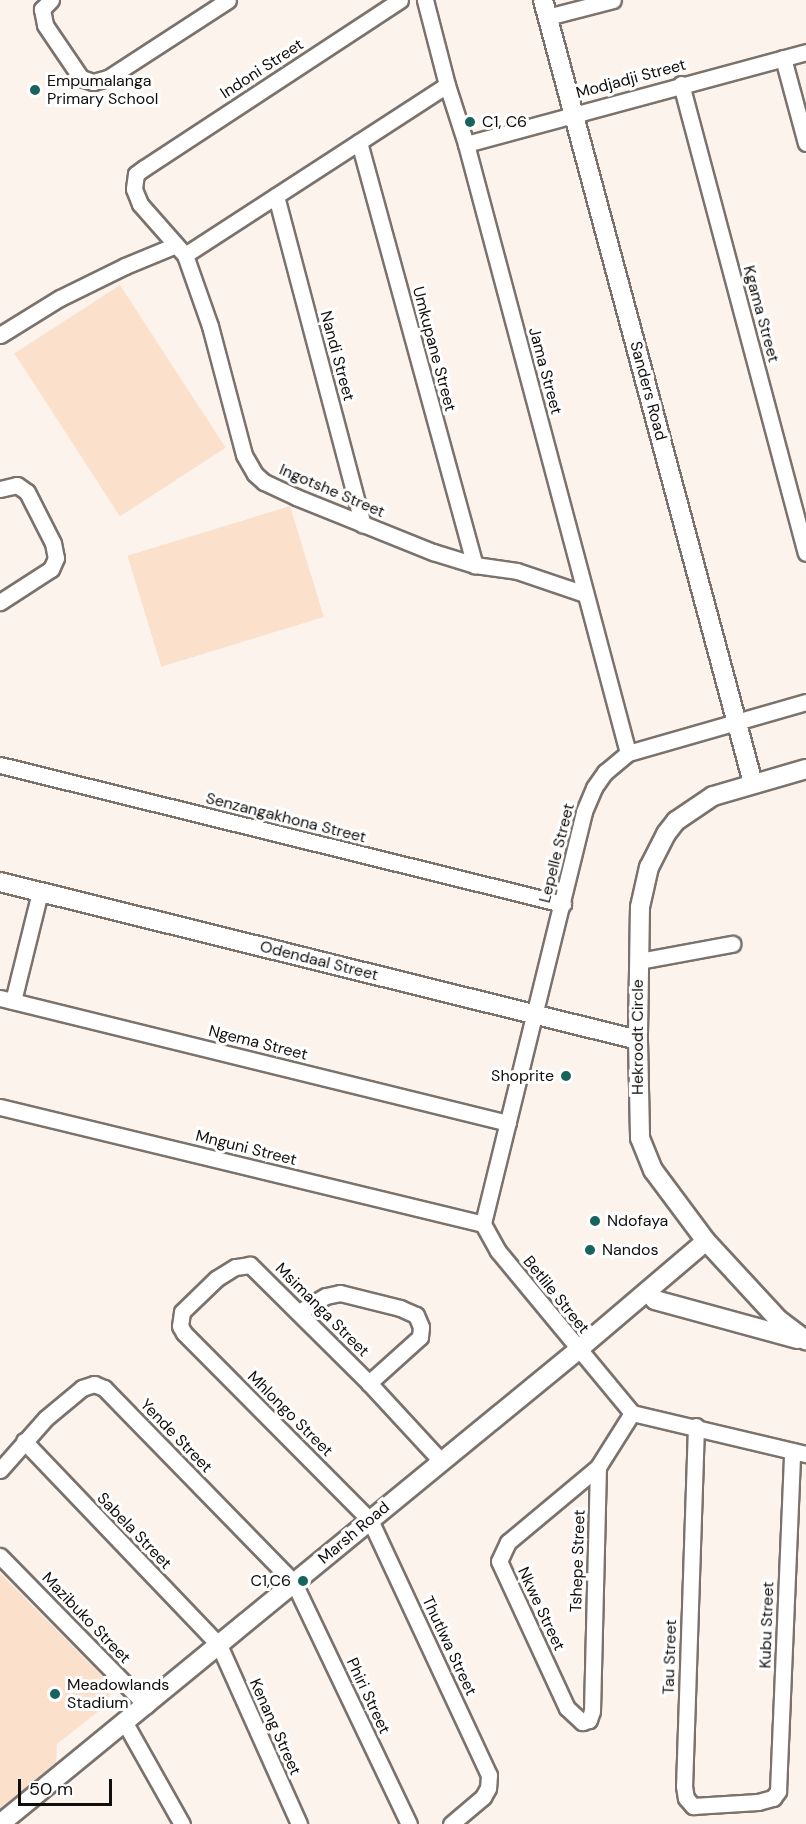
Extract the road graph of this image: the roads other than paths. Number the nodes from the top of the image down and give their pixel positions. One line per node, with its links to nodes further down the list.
1 (228, 0): 5 (street)
2 (400, 0): 15 (street, Indoni Street)
3 (425, 0): 10 (street, Jama Street)
4 (613, 0): 6 (street)
5 (48, 2)
6 (545, 9): 11 (street, Sanders Road)
7 (806, 52): 8 (street, Modjadji Street)
8 (783, 58): 9 (street, Modjadji Street); 13 (street)
9 (681, 84): 11 (street, Modjadji Street); 21 (street, Kgama Street)
10 (447, 85): 12 (street); 14 (street, Jama Street)
11 (573, 114): 14 (street, Modjadji Street); 26 (street, Sanders Road)
12 (359, 142): 16 (street); 22 (street, Umkupane Street)
13 (806, 143)
14 (466, 144): 23 (street, Jama Street)
15 (144, 168): 17 (street, Ingotshe Street)
16 (276, 196): 17 (street); 20 (street, Nandi Street)
17 (180, 250): 18 (street); 20 (street, Ingotshe Street)
18 (0, 335)
19 (1, 489): 24 (street)
20 (363, 525): 22 (street, Ingotshe Street)
21 (806, 553)
22 (475, 565): 23 (street, Ingotshe Street)
23 (585, 594): 27 (street, Jama Street)
24 (0, 602)
25 (806, 702): 26 (street, Lepelle Street)
26 (738, 722): 27 (street, Lepelle Street); 30 (street, Sanders Road)
27 (628, 753): 33 (street, Lepelle Street)
28 (0, 765): 33 (street, Senzangakhona Street)
29 (806, 769): 30 (street, Hekroodt Circle)
30 (753, 783): 35 (street, Hekroodt Circle)
31 (0, 882): 32 (street, Odendaal Street)
32 (40, 892): 36 (street); 37 (street, Odendaal Street)
33 (562, 904): 37 (street, Lepelle Street)
34 (732, 944): 35 (street)
35 (639, 961): 38 (street, Hekroodt Circle)
36 (7, 999): 40 (street, Ngema Street)
37 (535, 1014): 38 (street, Odendaal Street); 40 (street)
38 (638, 1040): 42 (street, Hekroodt Circle)
39 (0, 1107): 41 (street, Mnguni Street)
40 (508, 1123): 41 (street)
41 (483, 1224): 49 (street, Betlile Street)
42 (706, 1241): 43 (street, Marsh Road); 48 (street, Hekroodt Circle)
43 (648, 1291): 45 (street, Marsh Road); 46 (street)
44 (299, 1312): 47 (street, Msimanga Street); 50 (street, Msimanga Street); 50 (street)
45 (622, 1312): 46 (street); 49 (street, Marsh Road)
46 (699, 1312): 48 (street)
47 (184, 1333): 58 (street, Mhlongo Street)
48 (806, 1340)
49 (578, 1350): 51 (street, Betlile Street); 55 (street, Marsh Road)
50 (369, 1383): 55 (street, Msimanga Street)
51 (632, 1413): 52 (street); 56 (street)
52 (696, 1426): 54 (street); 65 (street, Tau Street)
53 (24, 1441): 57 (street); 60 (street, Yende Street); 61 (street, Sabela Street)
54 (799, 1453): 65 (street, Kubu Street)
55 (441, 1461): 58 (street, Marsh Road)
56 (598, 1467): 63 (street, Tshepe Street); 63 (street, Nkwe Street)
57 (0, 1470)
58 (370, 1520): 60 (street, Marsh Road); 70 (street, Thutlwa Street)
59 (0, 1556): 62 (street, Mazibuko Street)
60 (294, 1583): 61 (street, Marsh Road); 69 (street, Phiri Street)
61 (219, 1645): 62 (street, Marsh Road); 68 (street, Kenang Street)
62 (146, 1705): 64 (street, Marsh Road)
63 (589, 1720)
64 (125, 1723): 66 (street); 67 (street, Marsh Road)
65 (773, 1798)
66 (178, 1822)
67 (0, 1824)
68 (299, 1824)
69 (409, 1824)
70 (451, 1824)

